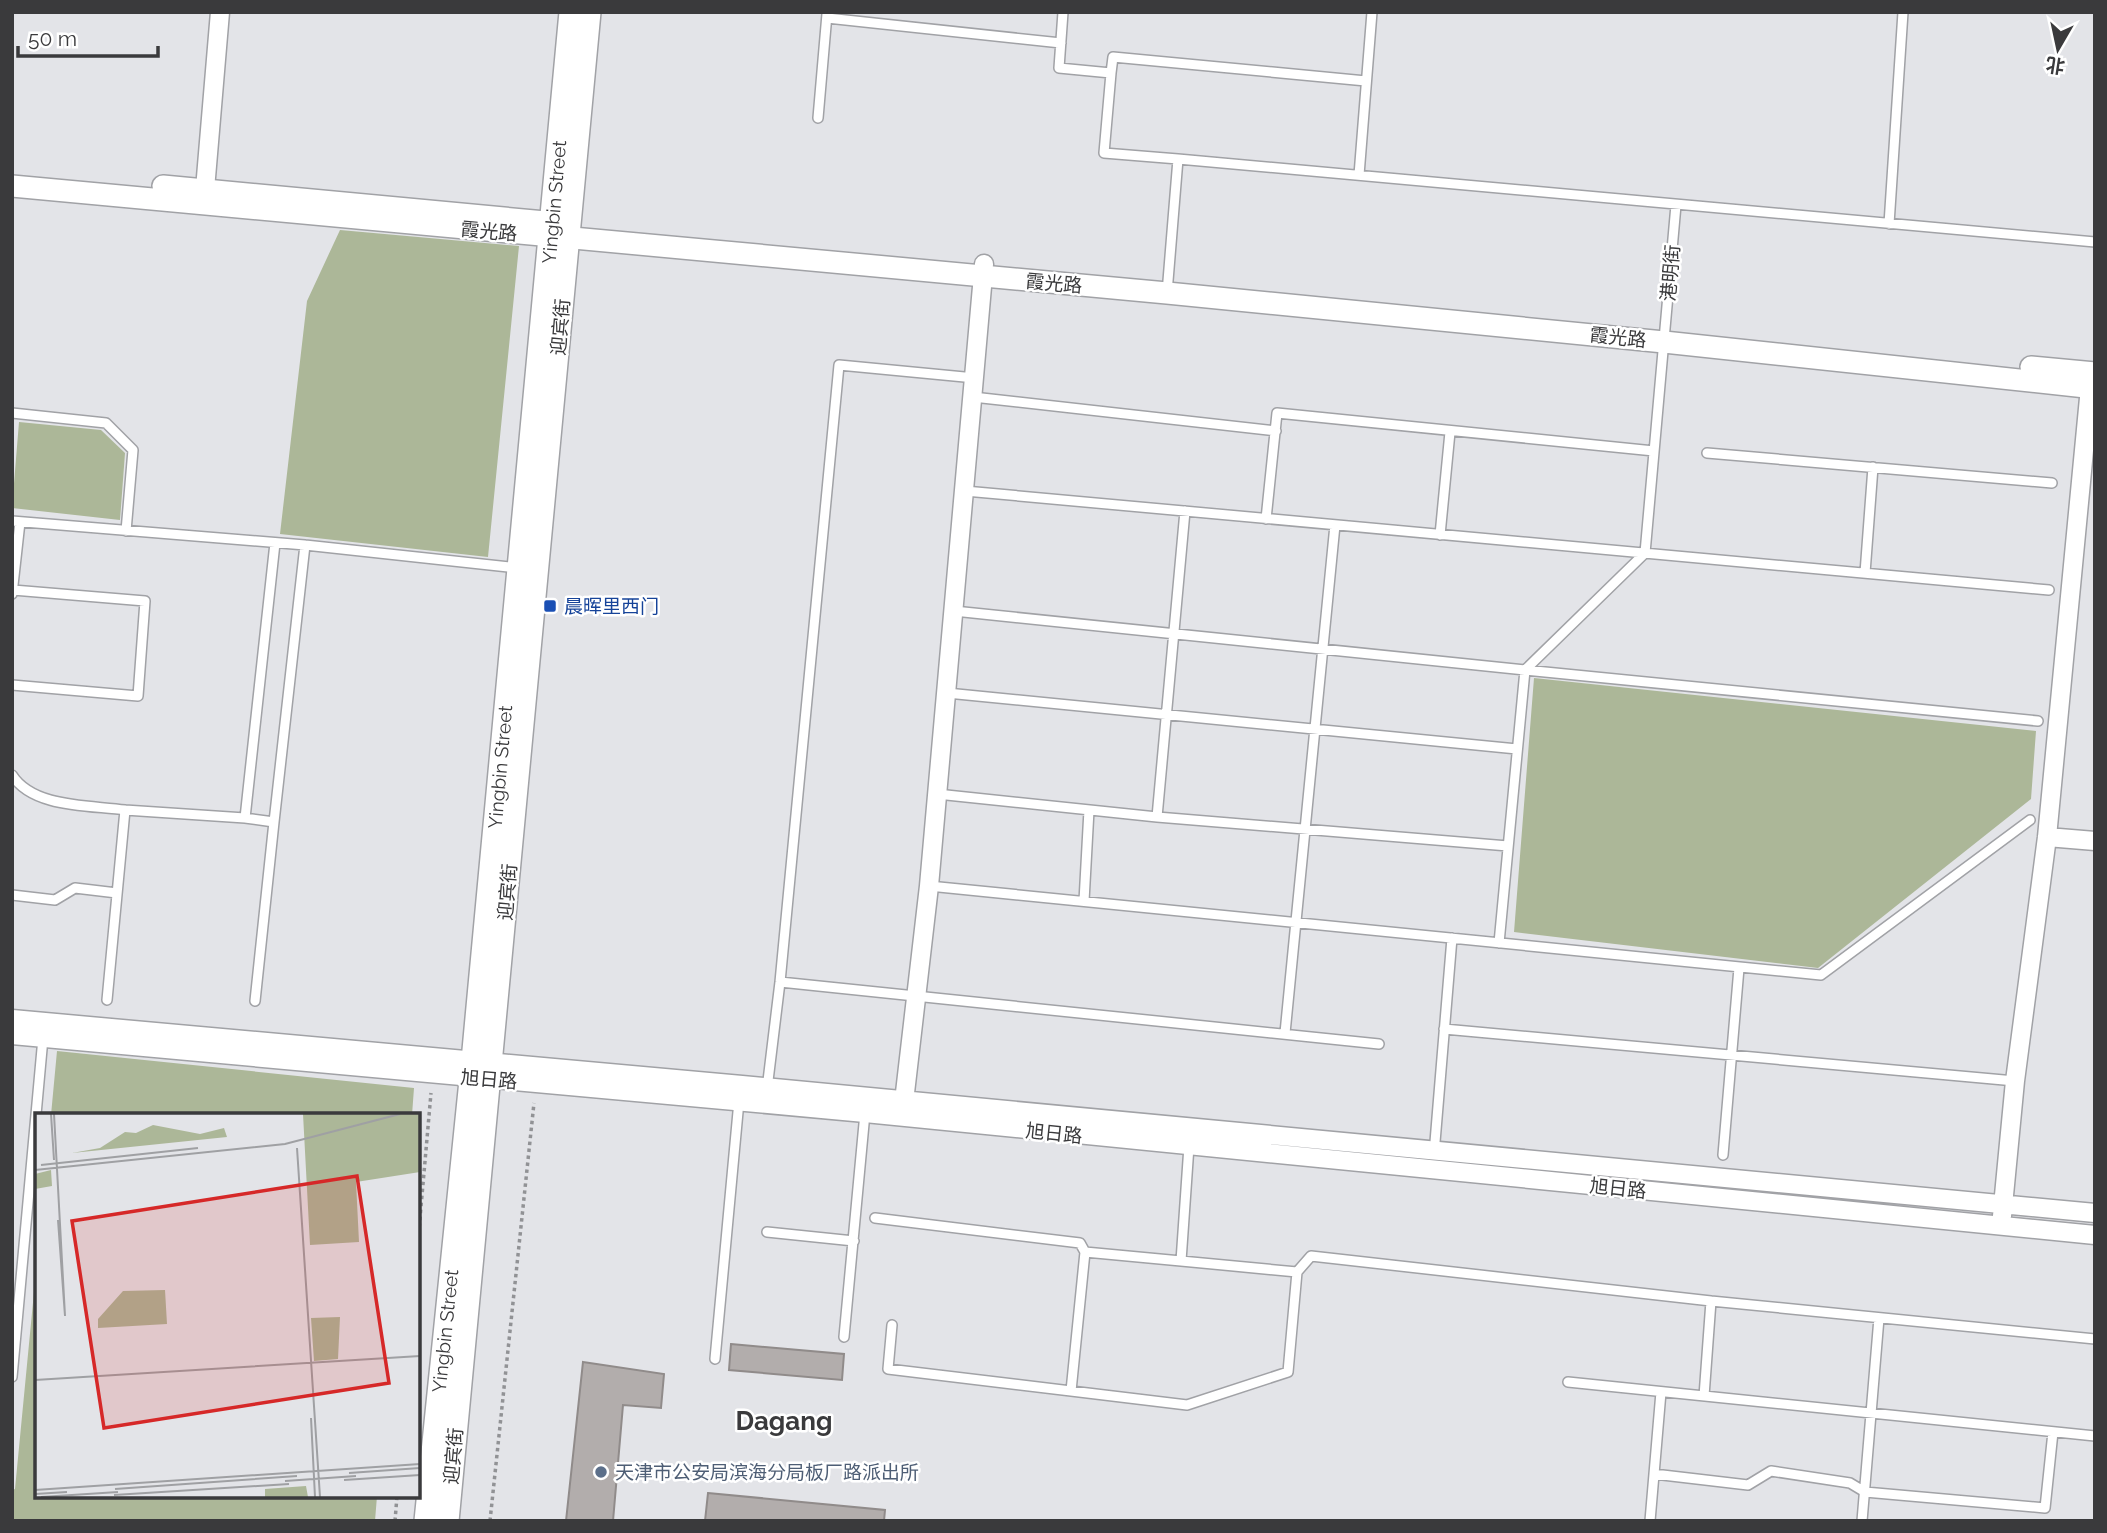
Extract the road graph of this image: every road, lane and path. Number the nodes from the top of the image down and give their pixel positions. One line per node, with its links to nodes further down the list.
1 (220, 12): 16 (street)
2 (571, 12): 19 (main road, Yingbin Street)
3 (590, 12): 19 (main road, 迎宾街)
4 (1063, 12): 8 (lane)
5 (1371, 12): 10 (lane)
6 (1903, 12): 18 (lane)
7 (827, 15): 8 (lane); 11 (lane)
8 (1061, 43): 9 (lane)
9 (1111, 73): 10 (lane); 12 (lane)
10 (1366, 81): 14 (lane)
11 (818, 118)
12 (1178, 159): 14 (lane); 22 (lane)
13 (12, 172): 16 (street, 霞光路)
14 (1359, 175): 17 (lane)
15 (12, 187): 16 (street, 霞光路)
16 (204, 197): 19 (street, 霞光路)
17 (1676, 205): 18 (lane); 23 (lane, 港明街)
18 (1889, 224): 20 (lane)
19 (560, 230): 21 (street, 霞光路); 44 (main road, Yingbin Street); 89 (main road, 迎宾街)
20 (2095, 242)
21 (983, 270): 22 (street, 霞光路); 24 (street)
22 (1167, 287): 23 (street, 霞光路)
23 (1664, 336): 25 (street, 霞光路); 30 (lane, 港明街)
24 (975, 378): 26 (street); 78 (lane)
25 (2093, 380): 67 (street)
26 (973, 397): 28 (lane); 34 (street)
27 (12, 413): 39 (lane)
28 (1276, 430): 29 (lane); 36 (lane)
29 (1450, 432): 30 (lane); 40 (lane)
30 (1654, 451): 43 (lane, 港明街)
31 (1707, 453): 32 (lane)
32 (1873, 467): 33 (lane); 45 (lane)
33 (2052, 483)
34 (965, 491): 35 (lane); 48 (street)
35 (1185, 511): 36 (lane); 49 (lane)
36 (1266, 519): 38 (lane)
37 (16, 521): 39 (lane); 47 (lane)
38 (1335, 525): 40 (lane); 50 (lane)
39 (126, 531): 41 (lane)
40 (1440, 535): 43 (lane)
41 (275, 543): 42 (lane); 63 (lane)
42 (305, 545): 44 (lane); 65 (lane)
43 (1645, 554): 45 (lane); 51 (lane)
44 (518, 568): 89 (main road, Yingbin Street)
45 (1865, 573): 46 (lane)
46 (2049, 590)
47 (12, 592): 52 (lane)
48 (954, 611): 49 (lane); 53 (street)
49 (1175, 634): 50 (lane); 54 (lane)
50 (1325, 649): 51 (lane); 56 (lane)
51 (1525, 670): 55 (lane); 57 (lane)
52 (12, 685)
53 (947, 693): 54 (lane); 59 (street)
54 (1167, 715): 56 (lane); 62 (lane)
55 (2038, 721)
56 (1316, 729): 57 (lane); 66 (lane)
57 (1517, 749): 69 (lane)
58 (12, 775): 60 (lane)
59 (937, 794): 61 (lane); 70 (street)
60 (125, 810): 63 (lane); 71 (lane)
61 (1089, 810): 62 (lane); 73 (lane)
62 (1157, 817): 66 (lane)
63 (245, 818): 65 (lane)
64 (2029, 820): 77 (lane)
65 (274, 822): 81 (lane)
66 (1306, 829): 69 (lane); 74 (lane)
67 (2046, 837): 68 (street); 90 (street)
68 (2095, 841)
69 (1508, 846): 76 (lane)
70 (929, 886): 73 (lane); 79 (street)
71 (117, 893): 72 (lane); 80 (lane)
72 (12, 895)
73 (1084, 901): 74 (lane)
74 (1296, 923): 75 (lane); 85 (lane)
75 (1452, 938): 76 (lane); 83 (lane)
76 (1499, 943): 77 (lane)
77 (1739, 968): 88 (lane)
78 (780, 982): 79 (lane); 93 (lane)
79 (916, 996): 85 (lane); 96 (street)
80 (107, 1000)
81 (255, 1001)
82 (12, 1019): 84 (street, 旭日路)
83 (1444, 1029): 88 (lane); 101 (lane)
84 (44, 1030): 86 (street, 旭日路); 89 (street, 旭日路); 97 (lane)
85 (1285, 1033): 87 (lane)
86 (12, 1035)
87 (1379, 1044)
88 (1731, 1056): 90 (lane); 100 (lane)
89 (481, 1070): 92 (street, 旭日路); 131 (main road, Yingbin Street); 132 (main road, 迎宾街)
90 (2015, 1081): 102 (street)
91 (431, 1093): 104 (path)
92 (740, 1094): 93 (street, 旭日路); 118 (lane)
93 (766, 1096): 95 (street, 旭日路)
94 (534, 1103): 133 (path)
95 (866, 1105): 96 (street, 旭日路); 109 (lane)
96 (903, 1109): 99 (street, 旭日路); 101 (street, 旭日路)
97 (36, 1113)
98 (35, 1128): 119 (lane)
99 (1189, 1146): 101 (street, 旭日路); 111 (lane)
100 (1723, 1155)
101 (1433, 1160): 102 (street, 旭日路); 106 (street, 旭日路)
102 (2003, 1205): 103 (street, 旭日路); 106 (street)
103 (2095, 1213)
104 (420, 1218)
105 (876, 1218): 110 (lane)
106 (2001, 1226): 108 (street, 旭日路)
107 (767, 1232): 109 (lane)
108 (2095, 1235)
109 (853, 1241): 116 (lane)
110 (1085, 1252): 111 (lane); 121 (lane)
111 (1181, 1261): 112 (lane)
112 (1297, 1272): 113 (lane); 121 (lane)
113 (1711, 1301): 114 (lane); 123 (lane)
114 (1879, 1318): 117 (lane); 124 (lane)
115 (892, 1325): 121 (lane)
116 (844, 1337)
117 (2095, 1339)
118 (715, 1359)
119 (12, 1377)
120 (1568, 1382): 122 (lane)
121 (1071, 1391)
122 (1661, 1392): 123 (lane); 127 (lane)
123 (1704, 1396): 124 (lane)
124 (1872, 1413): 125 (lane); 128 (lane)
125 (2053, 1432): 126 (lane); 128 (lane)
126 (2095, 1436)
127 (1654, 1474): 128 (lane); 134 (lane)
128 (1865, 1492): 135 (lane)
129 (397, 1498): 130 (path)
130 (395, 1521)
131 (426, 1521)
132 (447, 1521)
133 (490, 1521)
134 (1650, 1521)
135 (1862, 1521)

